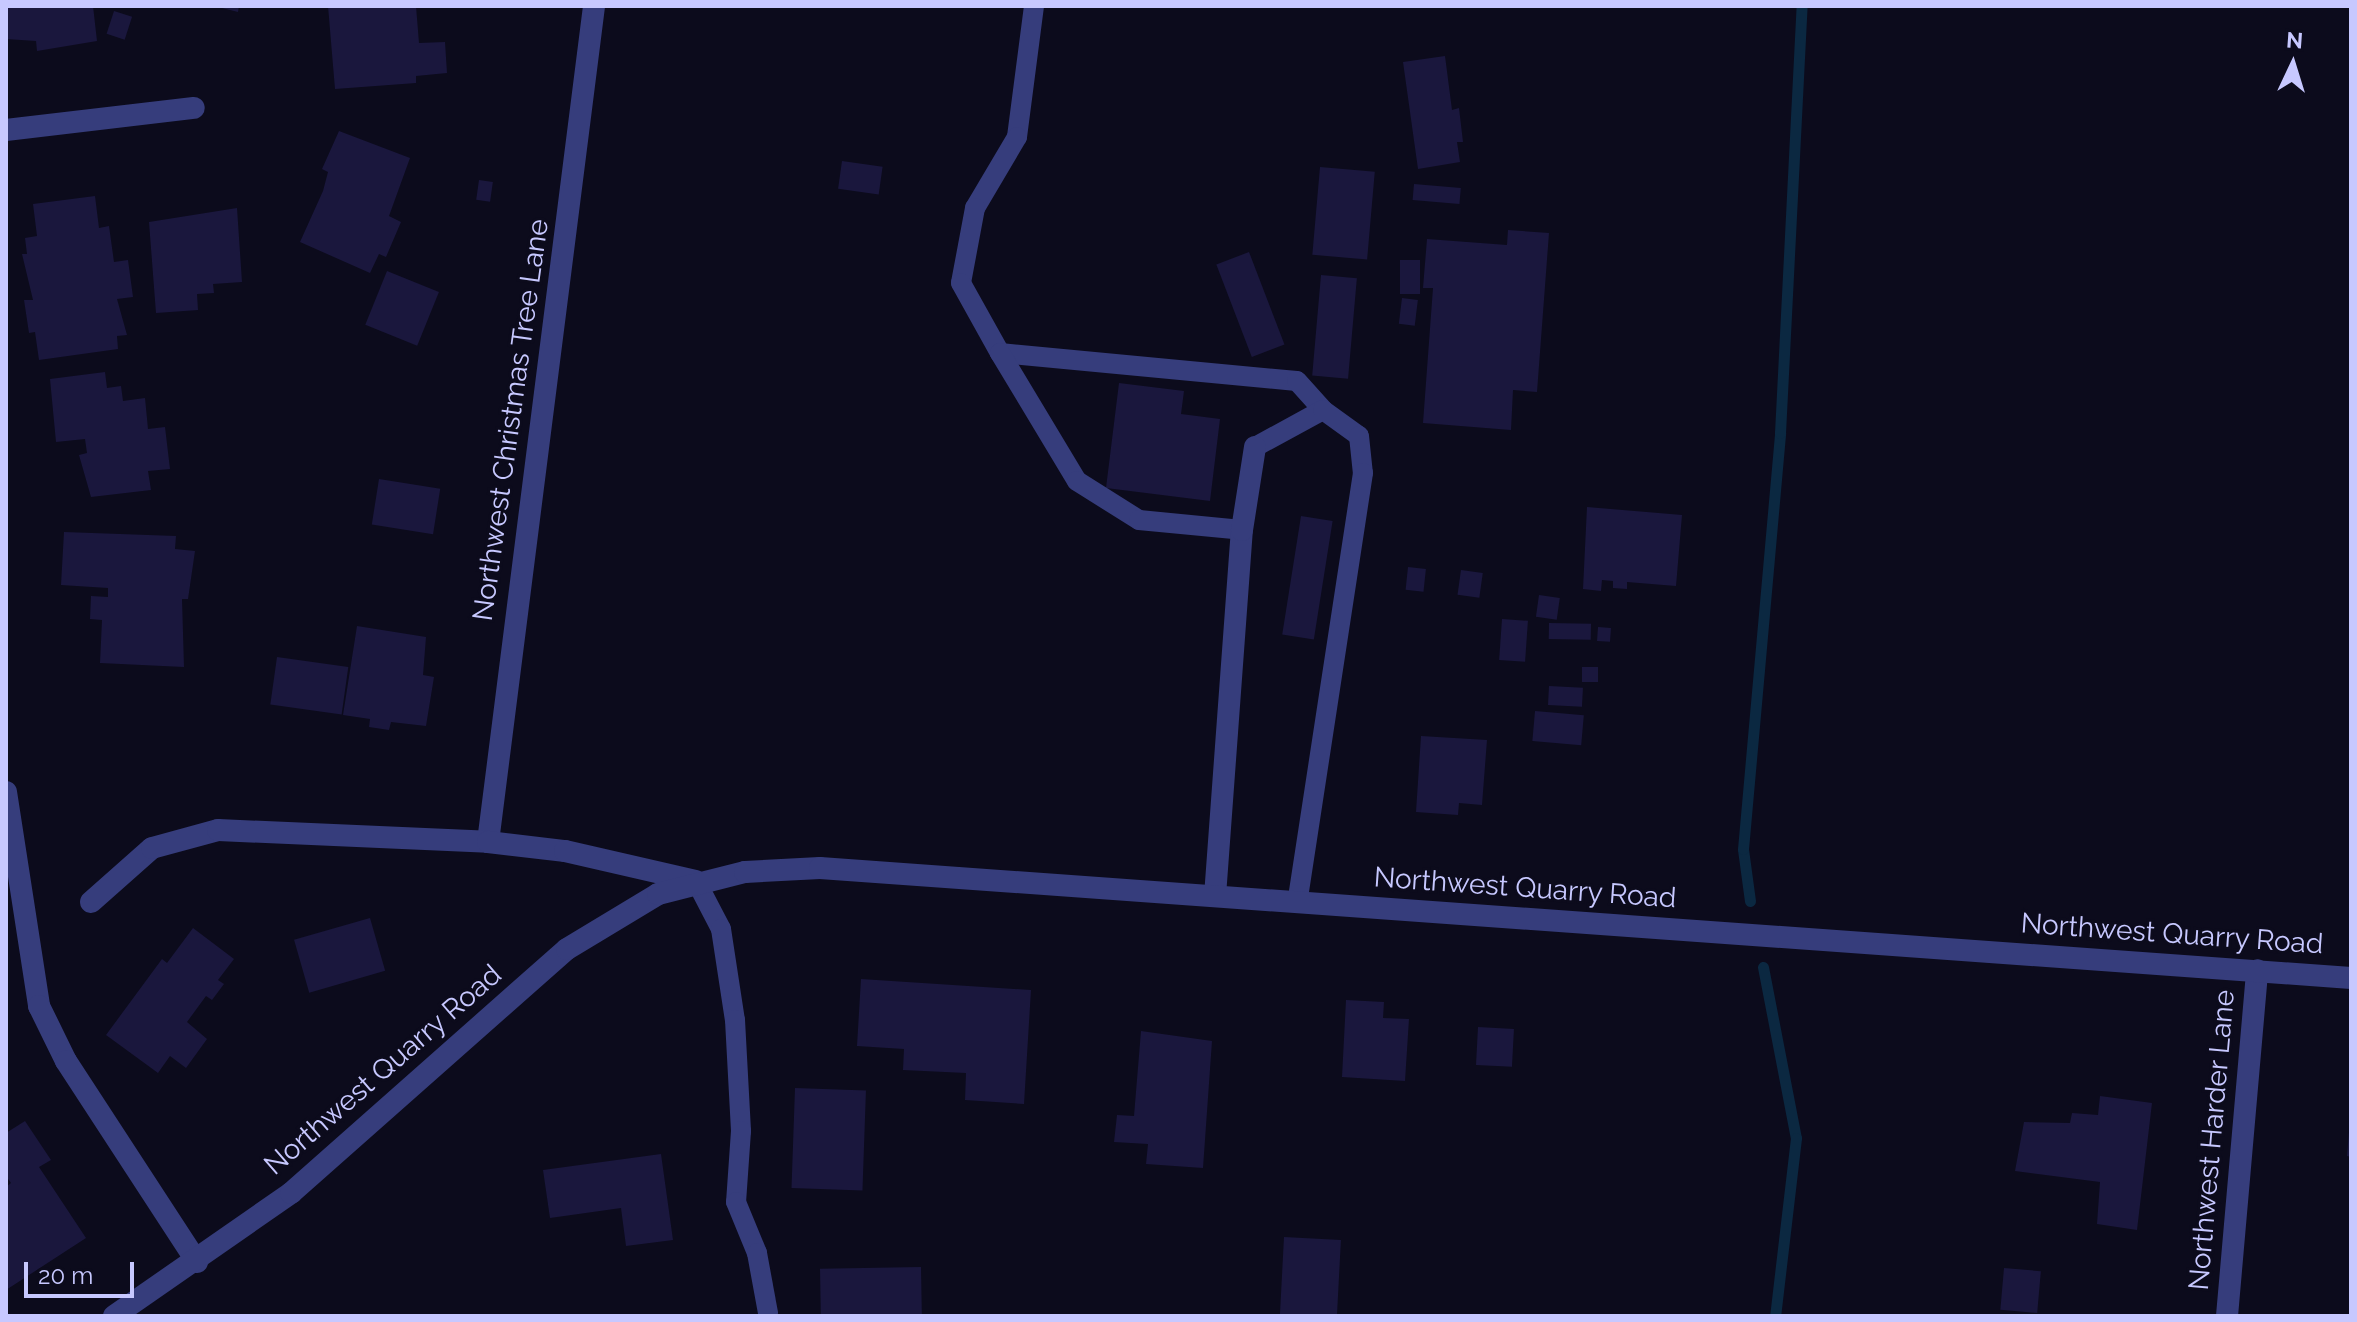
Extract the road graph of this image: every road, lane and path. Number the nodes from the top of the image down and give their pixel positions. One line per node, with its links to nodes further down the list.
1 (594, 6): 10 (street, Northwest Christmas Tree Lane)
2 (1034, 6): 5 (lane)
3 (194, 108): 4 (street)
4 (6, 130)
5 (1000, 353): 6 (lane); 8 (lane)
6 (1323, 410): 7 (lane); 14 (lane)
7 (1255, 447): 8 (street)
8 (1242, 530): 12 (street)
9 (6, 792): 17 (street)
10 (488, 842): 11 (street, Northwest Quarry Road); 13 (street, Northwest Quarry Road)
11 (696, 881): 12 (street, Northwest Quarry Road); 17 (street, Northwest Quarry Road); 18 (lane)
12 (1215, 896): 14 (street, Northwest Quarry Road)
13 (91, 902)
14 (1297, 902): 15 (street, Northwest Quarry Road)
15 (2257, 970): 16 (street, Northwest Quarry Road); 20 (street, Northwest Harder Lane)
16 (2351, 978)
17 (197, 1262): 19 (street, Northwest Quarry Road)
18 (768, 1313)
19 (114, 1316)
20 (2227, 1316)

